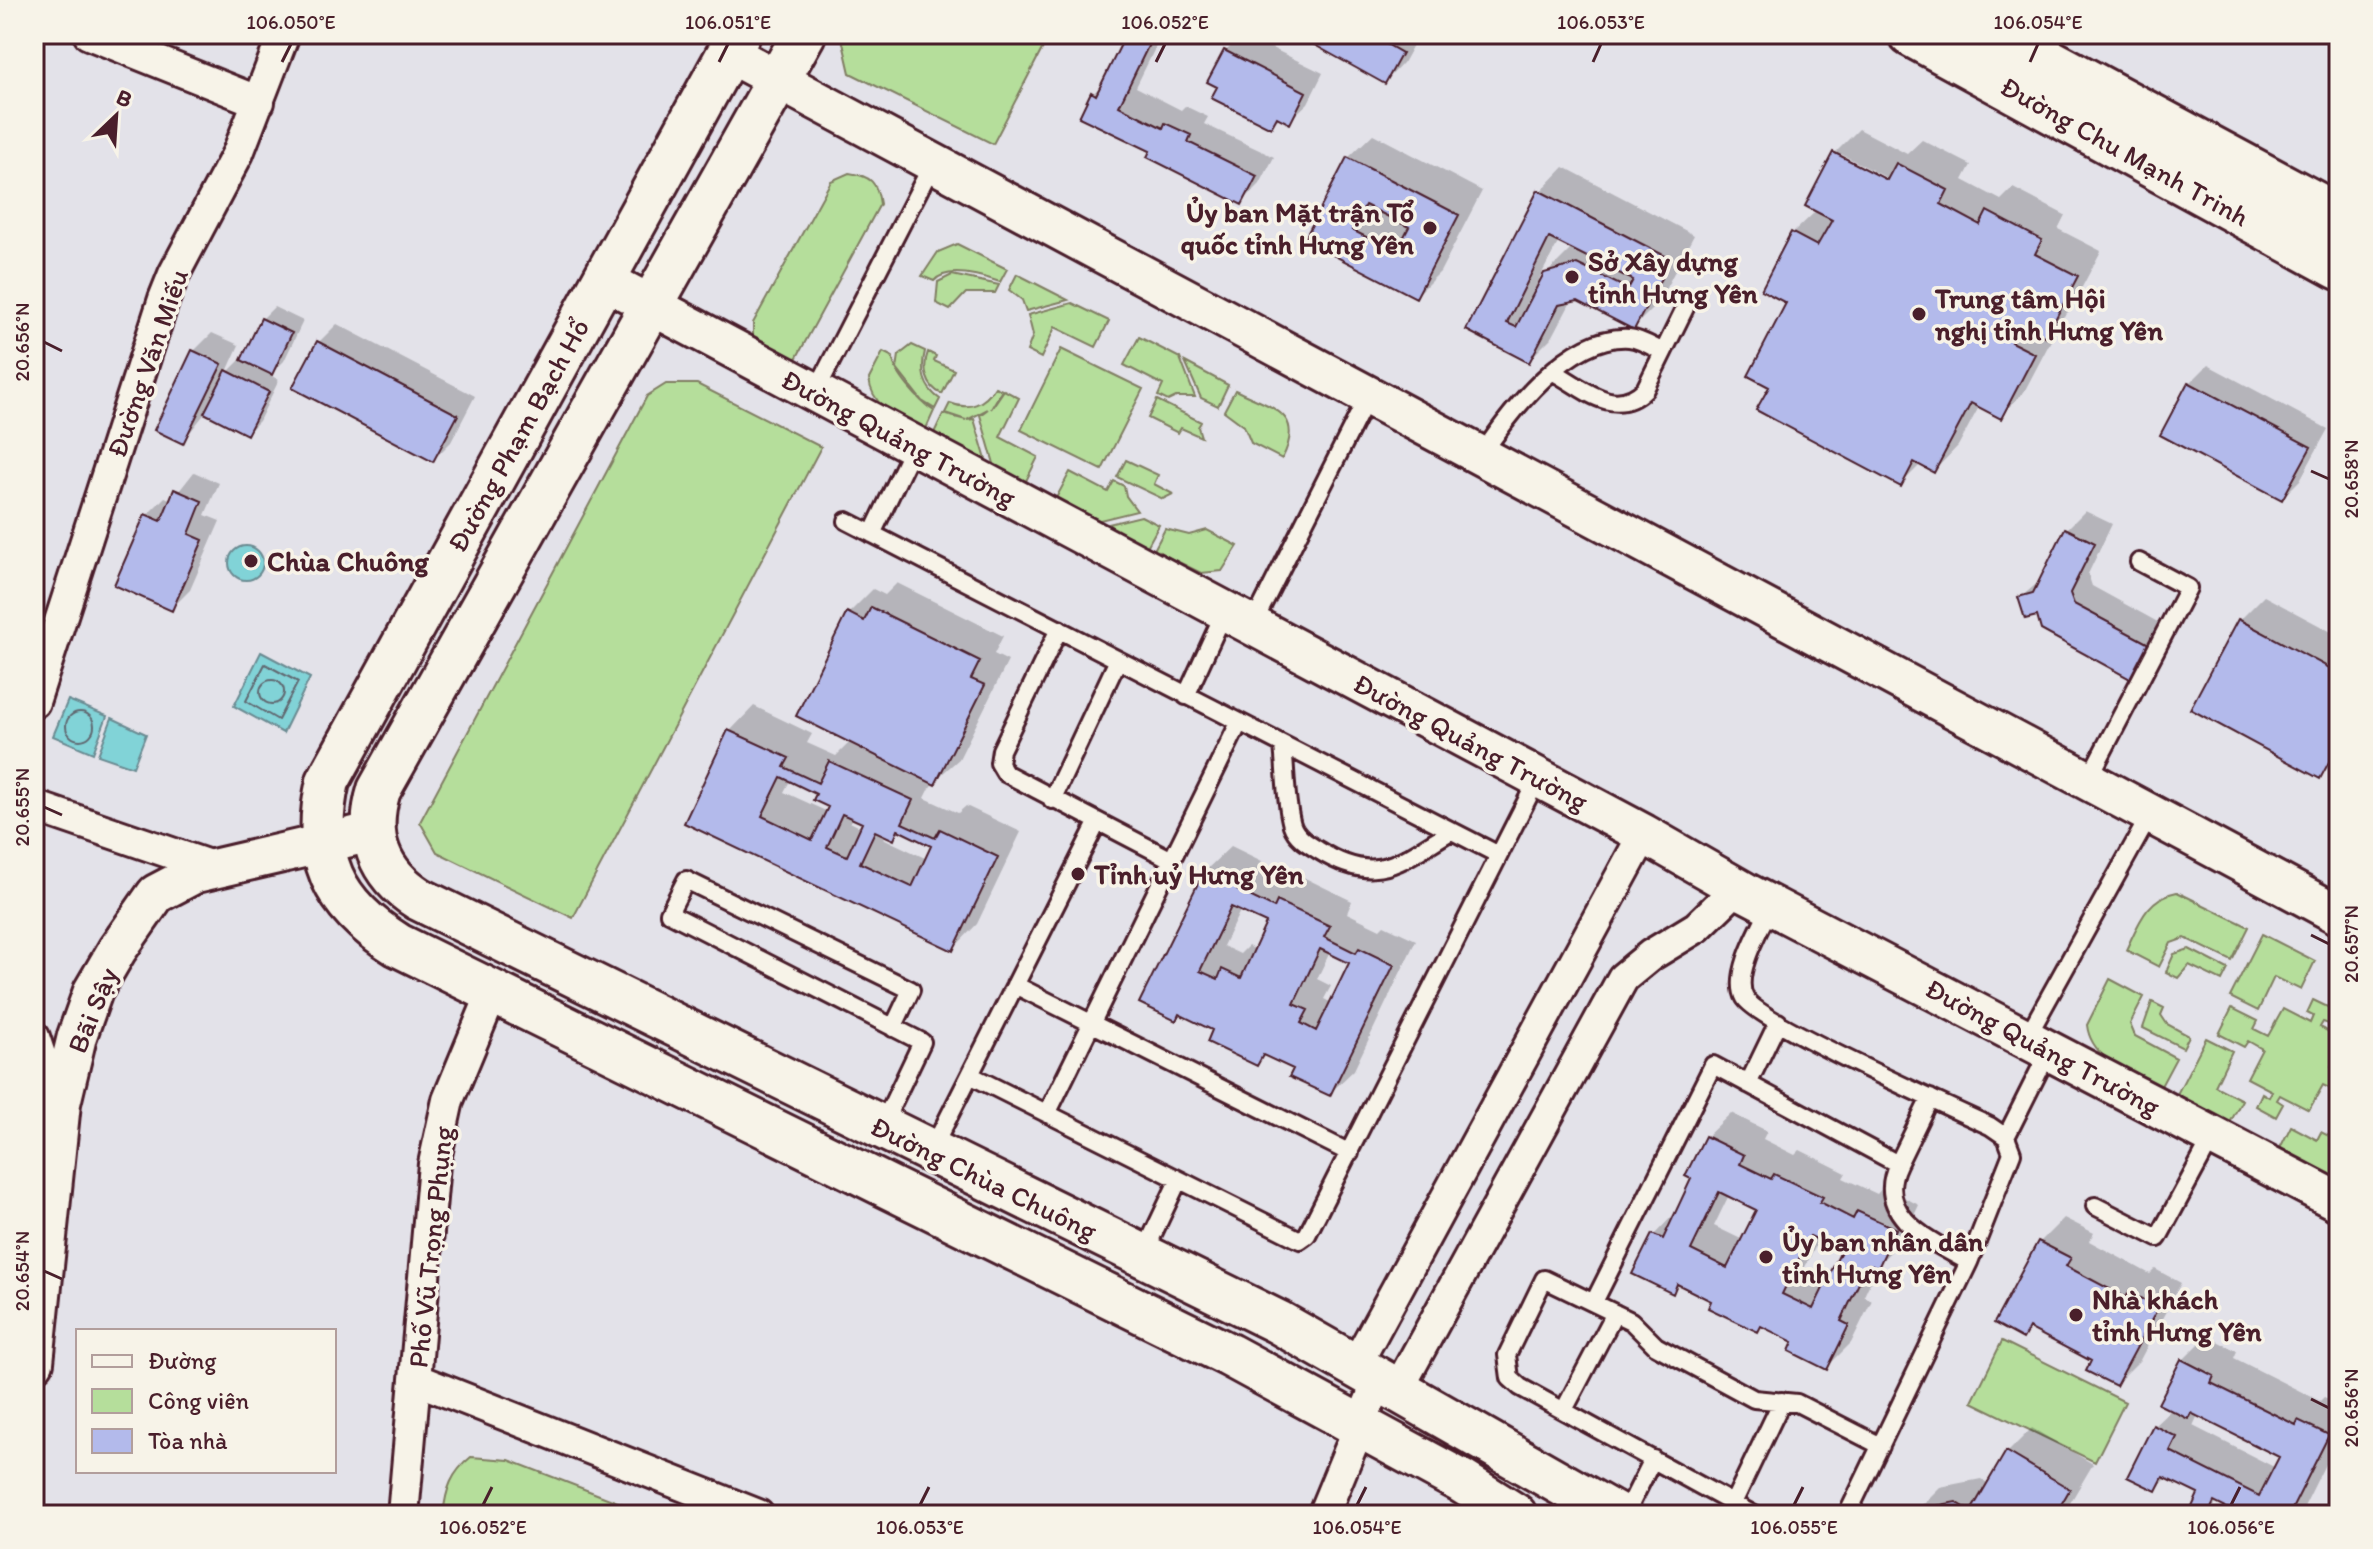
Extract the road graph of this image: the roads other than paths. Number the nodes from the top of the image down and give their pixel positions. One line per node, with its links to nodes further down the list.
1 (89, 34): 8 (street)
2 (284, 34): 8 (street, Đường Văn Miếu)
3 (804, 34): 7 (main road, Đường Phạm Bạch Hổ)
4 (1911, 34): 11 (main road, Đường Chu Mạnh Trinh)
5 (1998, 34): 10 (main road, Đường Chu Mạnh Trinh)
6 (733, 44): 7 (street); 12 (main road, Đường Phạm Bạch Hổ)
7 (778, 81): 9 (street); 13 (main road, Đường Phạm Bạch Hổ)
8 (259, 102): 28 (street, Đường Văn Miếu)
9 (933, 163): 17 (lane); 18 (street)
10 (2339, 217)
11 (2339, 267)
12 (604, 280): 13 (street, Đường Quảng Trường); 40 (main road, Đường Phạm Bạch Hổ)
13 (651, 306): 17 (street, Đường Quảng Trường); 38 (main road, Đường Phạm Bạch Hổ)
14 (1685, 308): 15 (lane)
15 (1663, 352): 16 (lane); 16 (lane)
16 (1554, 372): 20 (lane)
17 (815, 394): 19 (street, Đường Quảng Trường)
18 (1368, 396): 20 (street); 24 (lane)
19 (914, 446): 22 (lane); 24 (street, Đường Quảng Trường)
20 (1481, 456): 32 (street)
21 (847, 521): 22 (lane)
22 (872, 534): 25 (lane)
23 (2139, 562): 32 (lane)
24 (1239, 619): 27 (lane); 31 (street, Đường Quảng Trường)
25 (1059, 629): 26 (lane); 33 (lane)
26 (1118, 660): 27 (lane); 33 (lane)
27 (1186, 696): 29 (lane)
28 (34, 702)
29 (1239, 723): 30 (lane); 42 (lane)
30 (1283, 746): 37 (lane); 37 (lane)
31 (1538, 778): 39 (street, Đường Quảng Trường); 41 (lane)
32 (2088, 780): 35 (street)
33 (1052, 800): 36 (lane)
34 (34, 806): 43 (street)
35 (2150, 815): 46 (street); 53 (lane)
36 (1097, 823): 42 (lane); 47 (lane)
37 (1451, 831): 41 (lane)
38 (372, 832): 40 (street, Bãi Sậy); 59 (main road, Đường Chùa Chuông)
39 (1644, 834): 44 (street, Đường Quảng Trường); 75 (street)
40 (322, 844): 43 (street, Bãi Sậy); 48 (main road, Đường Chùa Chuông)
41 (1499, 855): 63 (lane)
42 (1172, 860): 50 (lane)
43 (215, 868): 58 (street, Bãi Sậy)
44 (1737, 888): 45 (street, Đường Quảng Trường); 75 (street)
45 (1771, 906): 49 (lane); 53 (street, Đường Quảng Trường)
46 (2339, 915)
47 (1015, 985): 50 (lane); 54 (lane)
48 (494, 989): 69 (main road, Đường Chùa Chuông); 76 (street, Phố Vũ Trọng Phụng)
49 (1778, 1022): 55 (lane); 56 (lane)
50 (1092, 1024): 57 (lane); 63 (lane)
51 (893, 1028): 51 (lane); 59 (lane)
52 (34, 1037): 58 (street)
53 (2039, 1043): 60 (street, Đường Quảng Trường); 61 (lane)
54 (970, 1075): 57 (lane); 62 (lane)
55 (1748, 1084): 64 (lane); 72 (lane)
56 (1930, 1098): 61 (lane); 64 (lane)
57 (1047, 1114): 65 (lane)
58 (60, 1117): 74 (street, Bãi Sậy)
59 (882, 1127): 62 (main road, Đường Chùa Chuông)
60 (2213, 1136): 67 (street, Đường Quảng Trường); 68 (lane)
61 (2006, 1137): 71 (lane)
62 (931, 1151): 66 (main road, Đường Chùa Chuông)
63 (1350, 1153): 65 (lane)
64 (1898, 1164): 71 (lane)
65 (1178, 1181): 70 (lane)
66 (993, 1182): 69 (main road); 70 (main road, Đường Chùa Chuông)
67 (2339, 1202)
68 (2095, 1206)
69 (971, 1226): 79 (main road, Đường Chùa Chuông)
70 (1143, 1256): 75 (main road, Đường Chùa Chuông)
71 (1969, 1262): 80 (lane)
72 (1594, 1302): 73 (lane); 78 (lane)
73 (1615, 1313): 77 (lane); 78 (lane)
74 (34, 1362)
75 (1377, 1378): 79 (street); 87 (main road, Đường Chùa Chuông)
76 (415, 1379): 83 (street, Phố Vũ Trọng Phụng); 84 (street)
77 (1782, 1401): 80 (lane); 82 (lane)
78 (1564, 1410): 81 (lane)
79 (1359, 1425): 85 (street); 86 (main road, Đường Chùa Chuông)
80 (1881, 1446): 90 (lane)
81 (1653, 1459): 82 (lane); 88 (lane)
82 (1733, 1503): 89 (lane)
83 (403, 1515)
84 (758, 1515)
85 (1323, 1515)
86 (1515, 1515)
87 (1616, 1515)
88 (1625, 1515)
89 (1754, 1515)
90 (1847, 1515)

